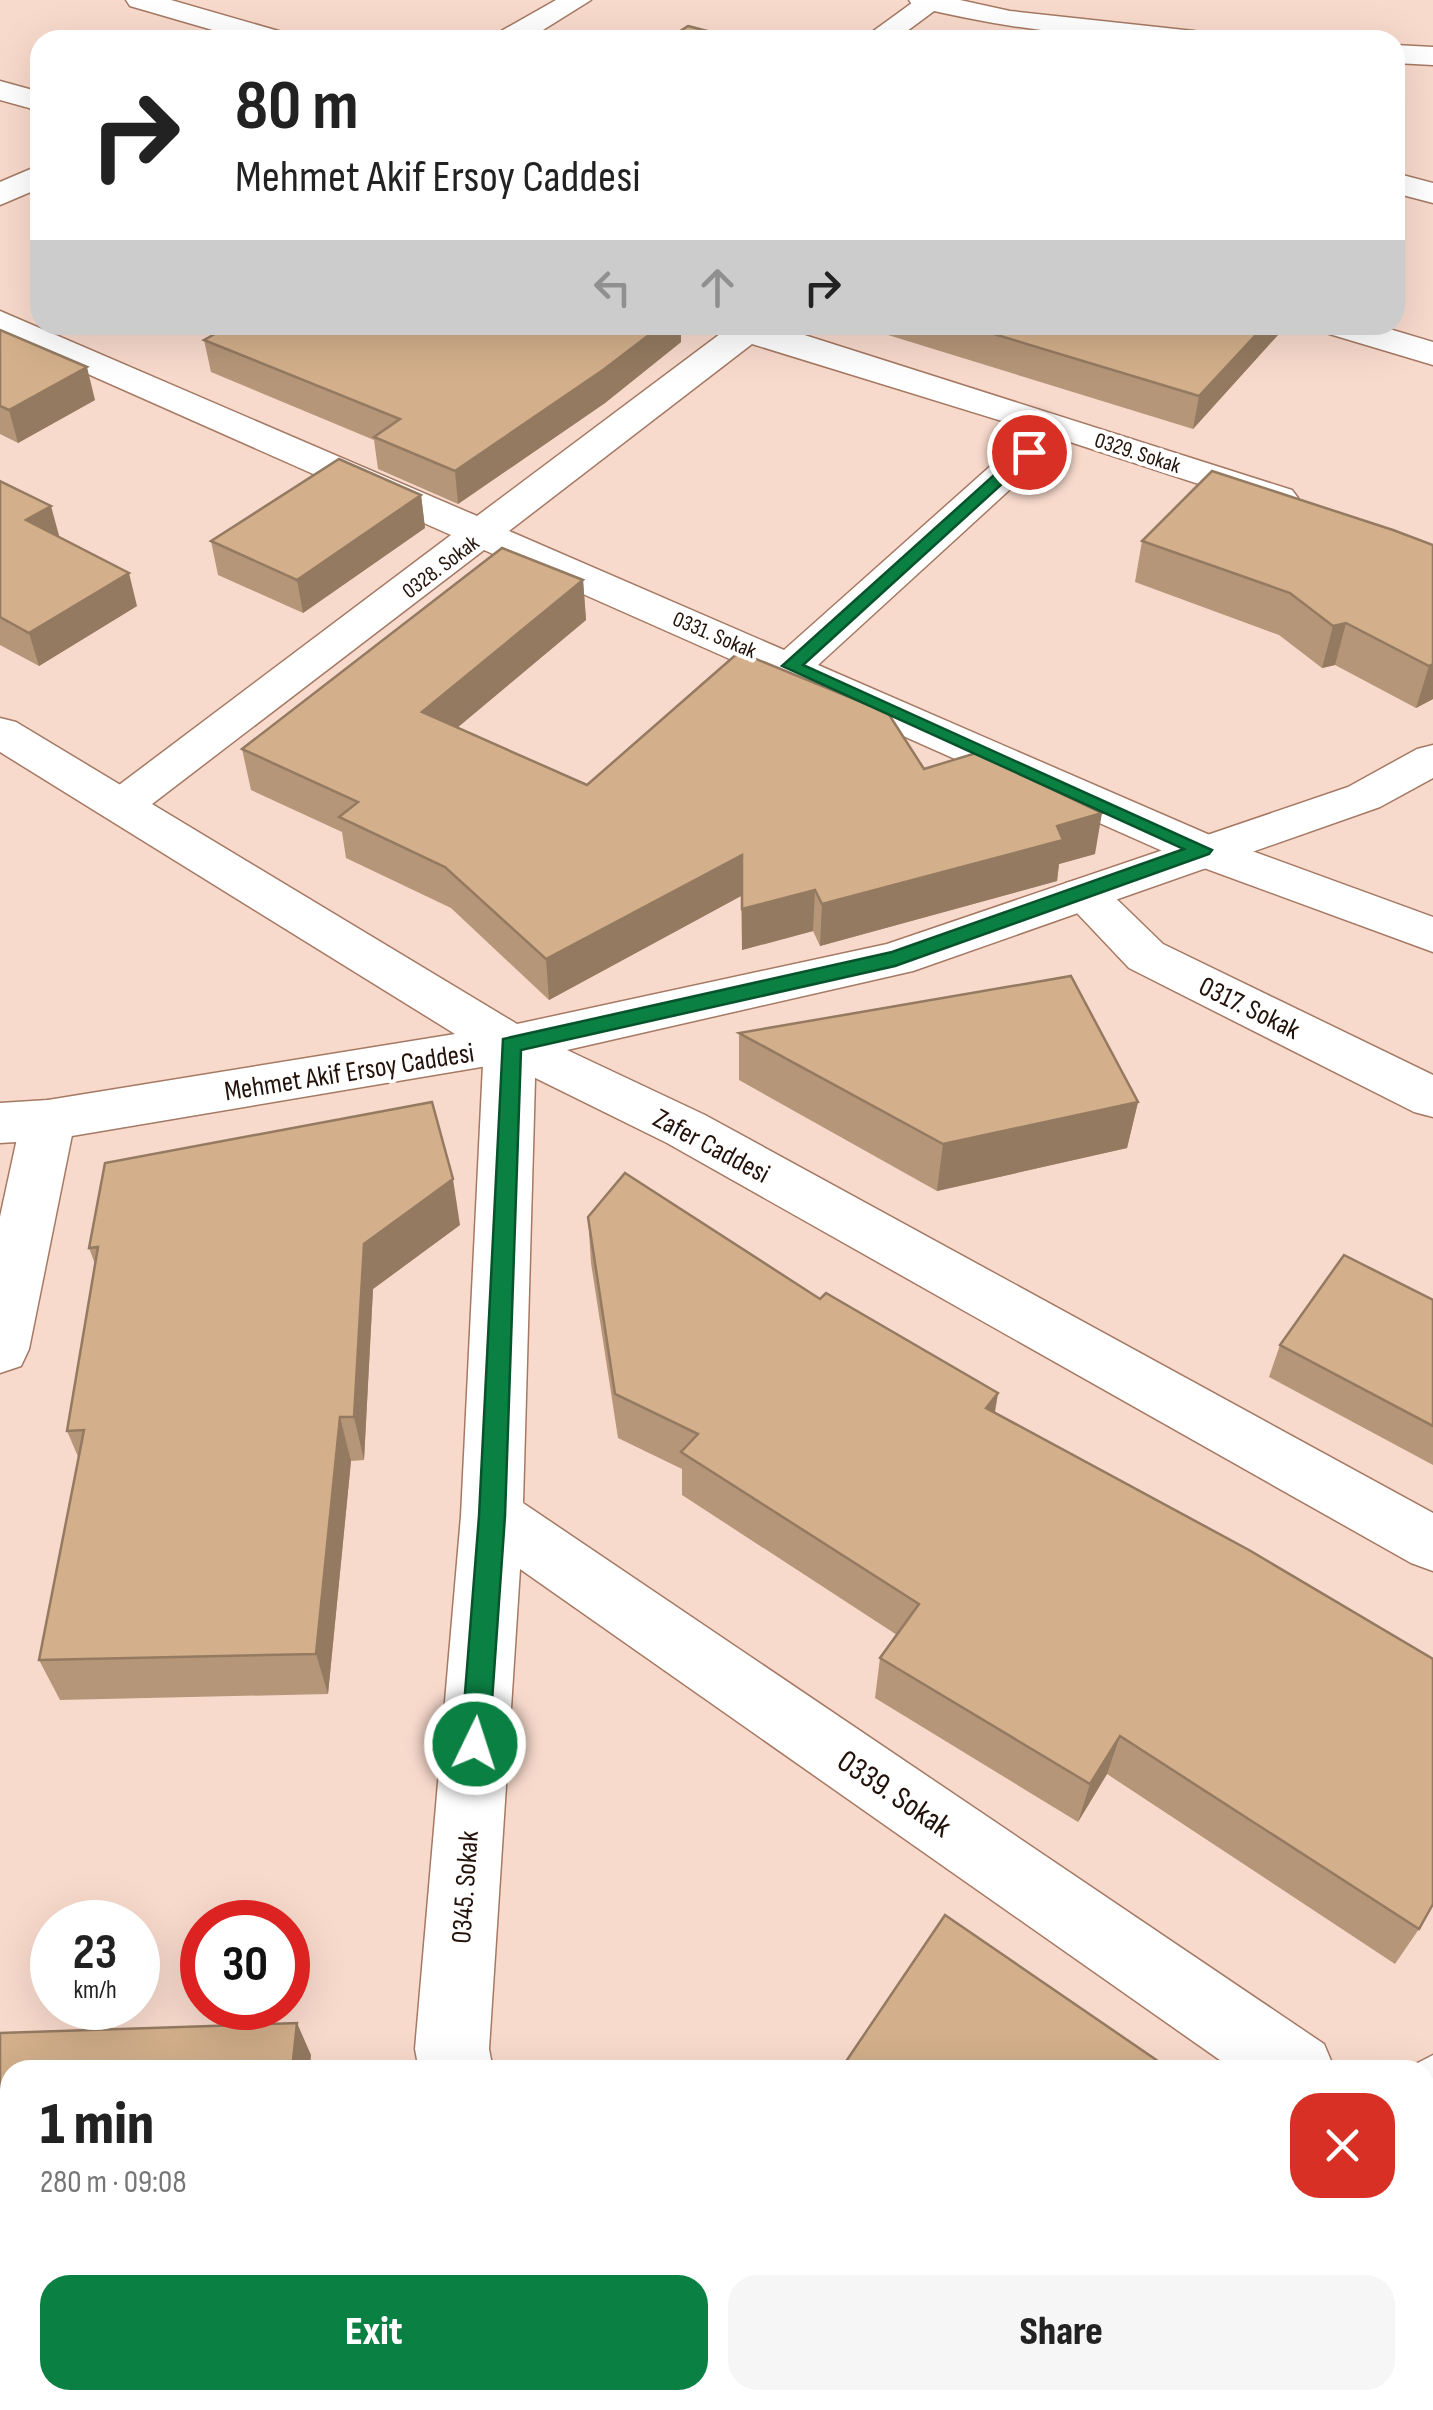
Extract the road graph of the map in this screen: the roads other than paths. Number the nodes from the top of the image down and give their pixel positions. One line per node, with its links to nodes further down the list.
1 (140, 0): 4 (street)
2 (577, 0): 5 (street)
3 (930, 1): 6 (street); 7 (street)
4 (244, 30)
5 (524, 30)
6 (890, 30)
7 (1086, 30)
8 (1405, 55): 9 (street)
9 (1433, 56)
10 (0, 90): 11 (street)
11 (30, 99)
12 (30, 180): 15 (street)
13 (1405, 185): 14 (street)
14 (1433, 192)
15 (0, 195)
16 (0, 322): 23 (street, 0331. Sokak)
17 (733, 335): 23 (street, 0328. Sokak)
18 (768, 335): 21 (street, 0329. Sokak)
19 (1371, 335): 20 (street)
20 (1433, 354)
21 (1058, 426): 22 (street, 0329. Sokak); 24 (street)
22 (1321, 512)
23 (481, 534): 24 (street, 0331. Sokak); 27 (street, 0328. Sokak)
24 (791, 666): 28 (street, 0331. Sokak)
25 (0, 732): 27 (street, Zafer Caddesi)
26 (1433, 759): 28 (street, Mehmet Akif Ersoy Caddesi)
27 (123, 804): 31 (street, Zafer Caddesi)
28 (1202, 850): 29 (street, Mehmet Akif Ersoy Caddesi); 30 (street, 0331. Sokak)
29 (1083, 894): 31 (street, Mehmet Akif Ersoy Caddesi); 32 (street, 0317. Sokak)
30 (1433, 936)
31 (510, 1044): 33 (street, Mehmet Akif Ersoy Caddesi); 35 (street, 0345. Sokak); 36 (street, Zafer Caddesi)
32 (1433, 1098)
33 (24, 1122): 34 (street)
34 (0, 1350)
35 (492, 1516): 37 (street, 0345. Sokak); 38 (street, 0339. Sokak)
36 (1433, 1544)
37 (454, 2060)
38 (1283, 2060)

